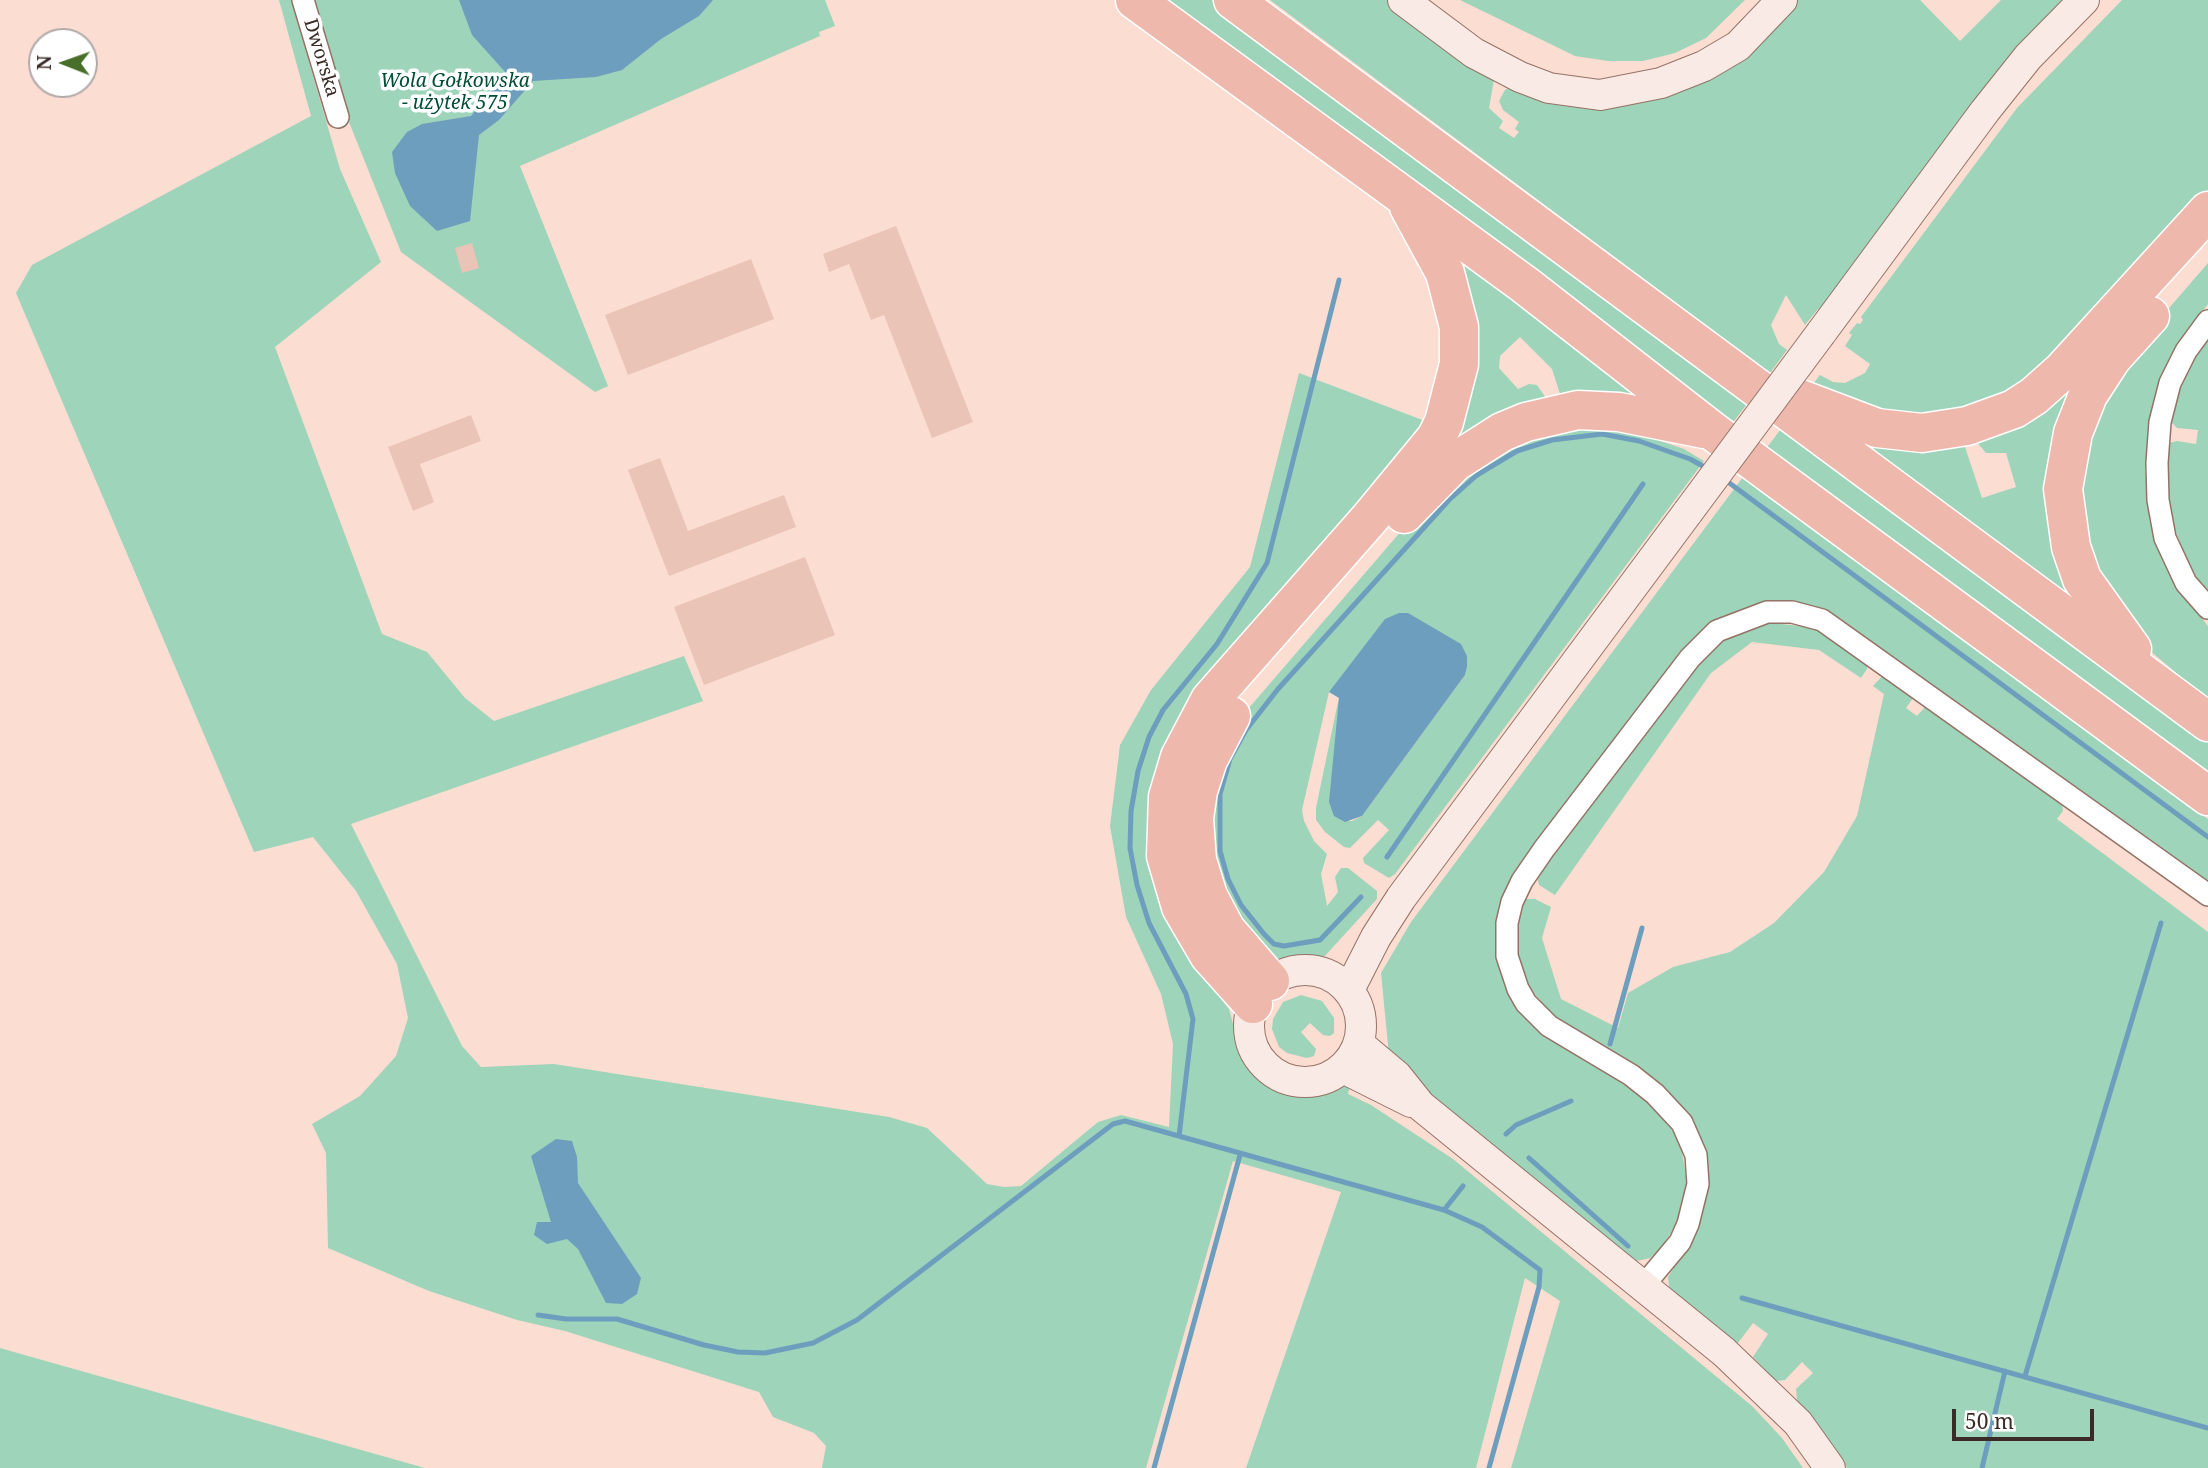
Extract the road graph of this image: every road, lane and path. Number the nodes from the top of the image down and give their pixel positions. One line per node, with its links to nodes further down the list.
1 (303, 0): 7 (street, Dworska)
2 (1135, 0): 8 (highway)
3 (1233, 0): 12 (highway)
4 (1403, 0): 5 (street)
5 (1782, 0)
6 (2084, 0): 19 (street, bridge)
7 (338, 117)
8 (1405, 199): 13 (highway); 22 (highway)
9 (2208, 211): 12 (highway)
10 (2208, 250): 15 (highway)
11 (2208, 321): 14 (street)
12 (1742, 376): 15 (highway)
13 (1711, 430): 17 (highway); 22 (highway)
14 (2208, 608)
15 (2176, 697): 16 (highway)
16 (2208, 722)
17 (2208, 796)
18 (2208, 895): 24 (street)
19 (1401, 898): 20 (street); 21 (street)
20 (1324, 972): 21 (street); 22 (street)
21 (1349, 990): 23 (street)
22 (1262, 993): 23 (street)
23 (1351, 1056): 24 (street)
24 (1644, 1286): 25 (street)
25 (1830, 1468)

